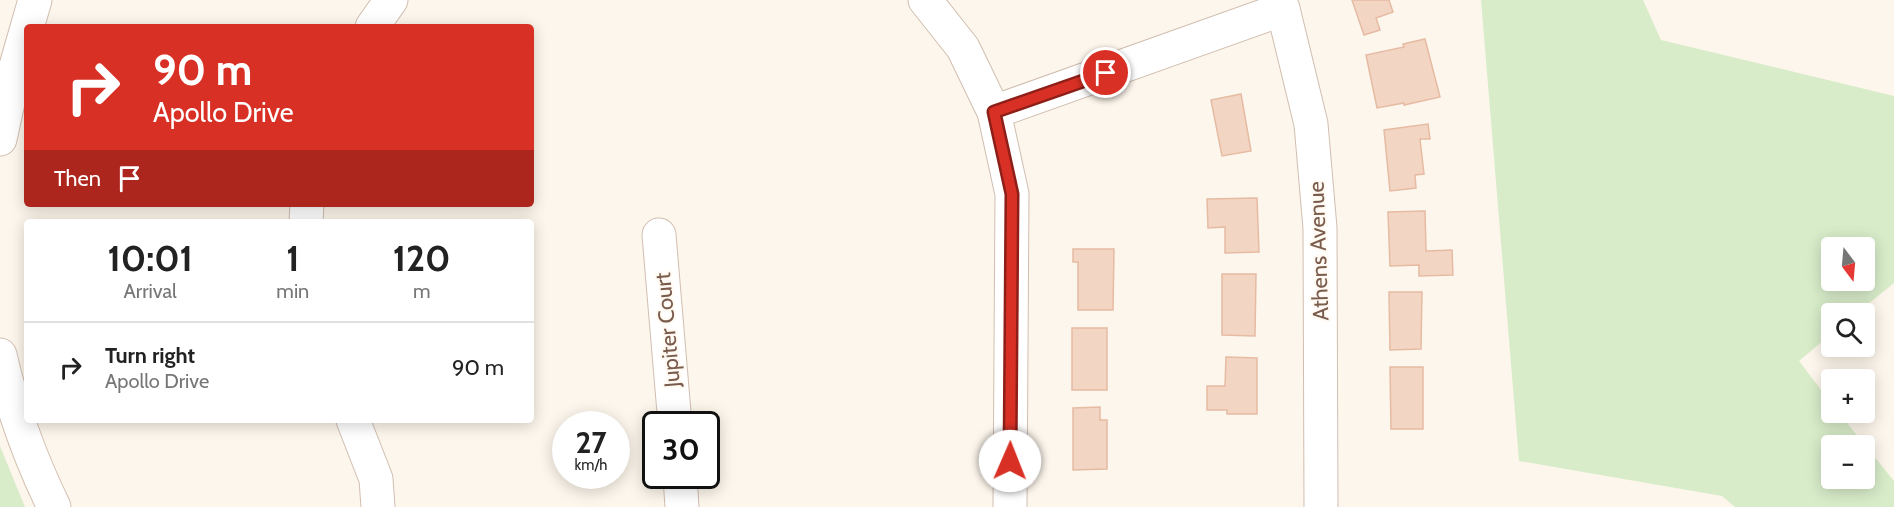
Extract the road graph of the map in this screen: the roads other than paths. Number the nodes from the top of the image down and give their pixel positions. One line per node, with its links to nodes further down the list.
1 (34, 0): 6 (street)
2 (391, 0): 7 (street)
3 (925, 0): 9 (street)
4 (1281, 5): 9 (street); 20 (street, Athens Avenue)
5 (24, 24): 8 (street)
6 (24, 24)
7 (374, 24)
8 (8, 63): 10 (street)
9 (994, 112): 19 (street)
10 (0, 139)
11 (659, 235): 13 (street, Jupiter Court)
12 (0, 355): 16 (street)
13 (674, 411)
14 (354, 423): 17 (street)
15 (681, 489): 18 (street)
16 (54, 507)
17 (378, 507)
18 (682, 507)
19 (1010, 507)
20 (1321, 507)

